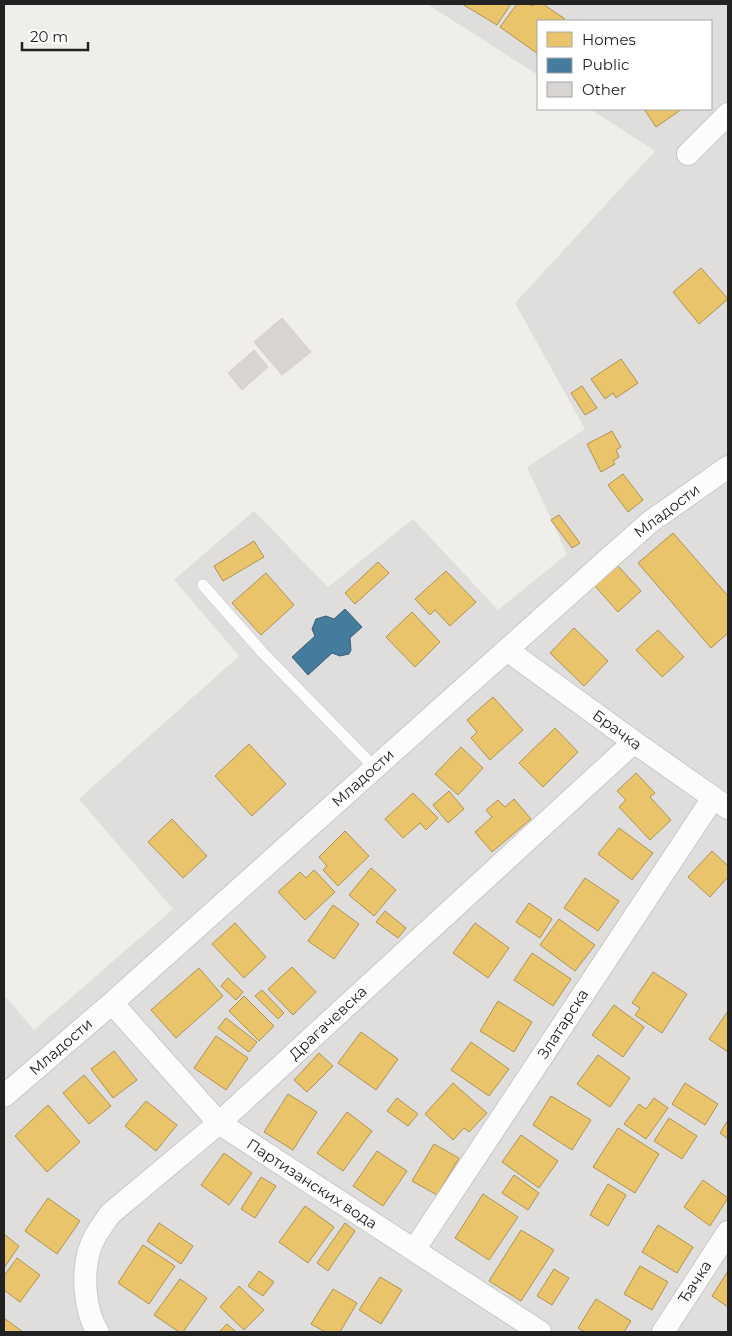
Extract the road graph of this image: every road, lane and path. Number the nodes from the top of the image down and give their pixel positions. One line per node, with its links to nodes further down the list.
1 (728, 114): 2 (street)
2 (688, 154)
3 (728, 468): 5 (street, Младости)
4 (203, 586): 7 (lane)
5 (507, 650): 6 (street, Брачка); 7 (street, Младости)
6 (634, 742): 8 (street, Брачка); 11 (street, Драгачевска)
7 (375, 768): 9 (street, Младости)
8 (720, 803): 13 (street, Златарска)
9 (112, 1003): 10 (street, Младости); 11 (street, Партизанских вода)
10 (4, 1096)
11 (219, 1123): 13 (street, Партизанских вода); 14 (street, Драгачевска)
12 (728, 1232): 16 (street, Ђачка)
13 (414, 1250): 15 (street, Партизанских вода)
14 (98, 1332)
15 (540, 1332)
16 (663, 1332)

